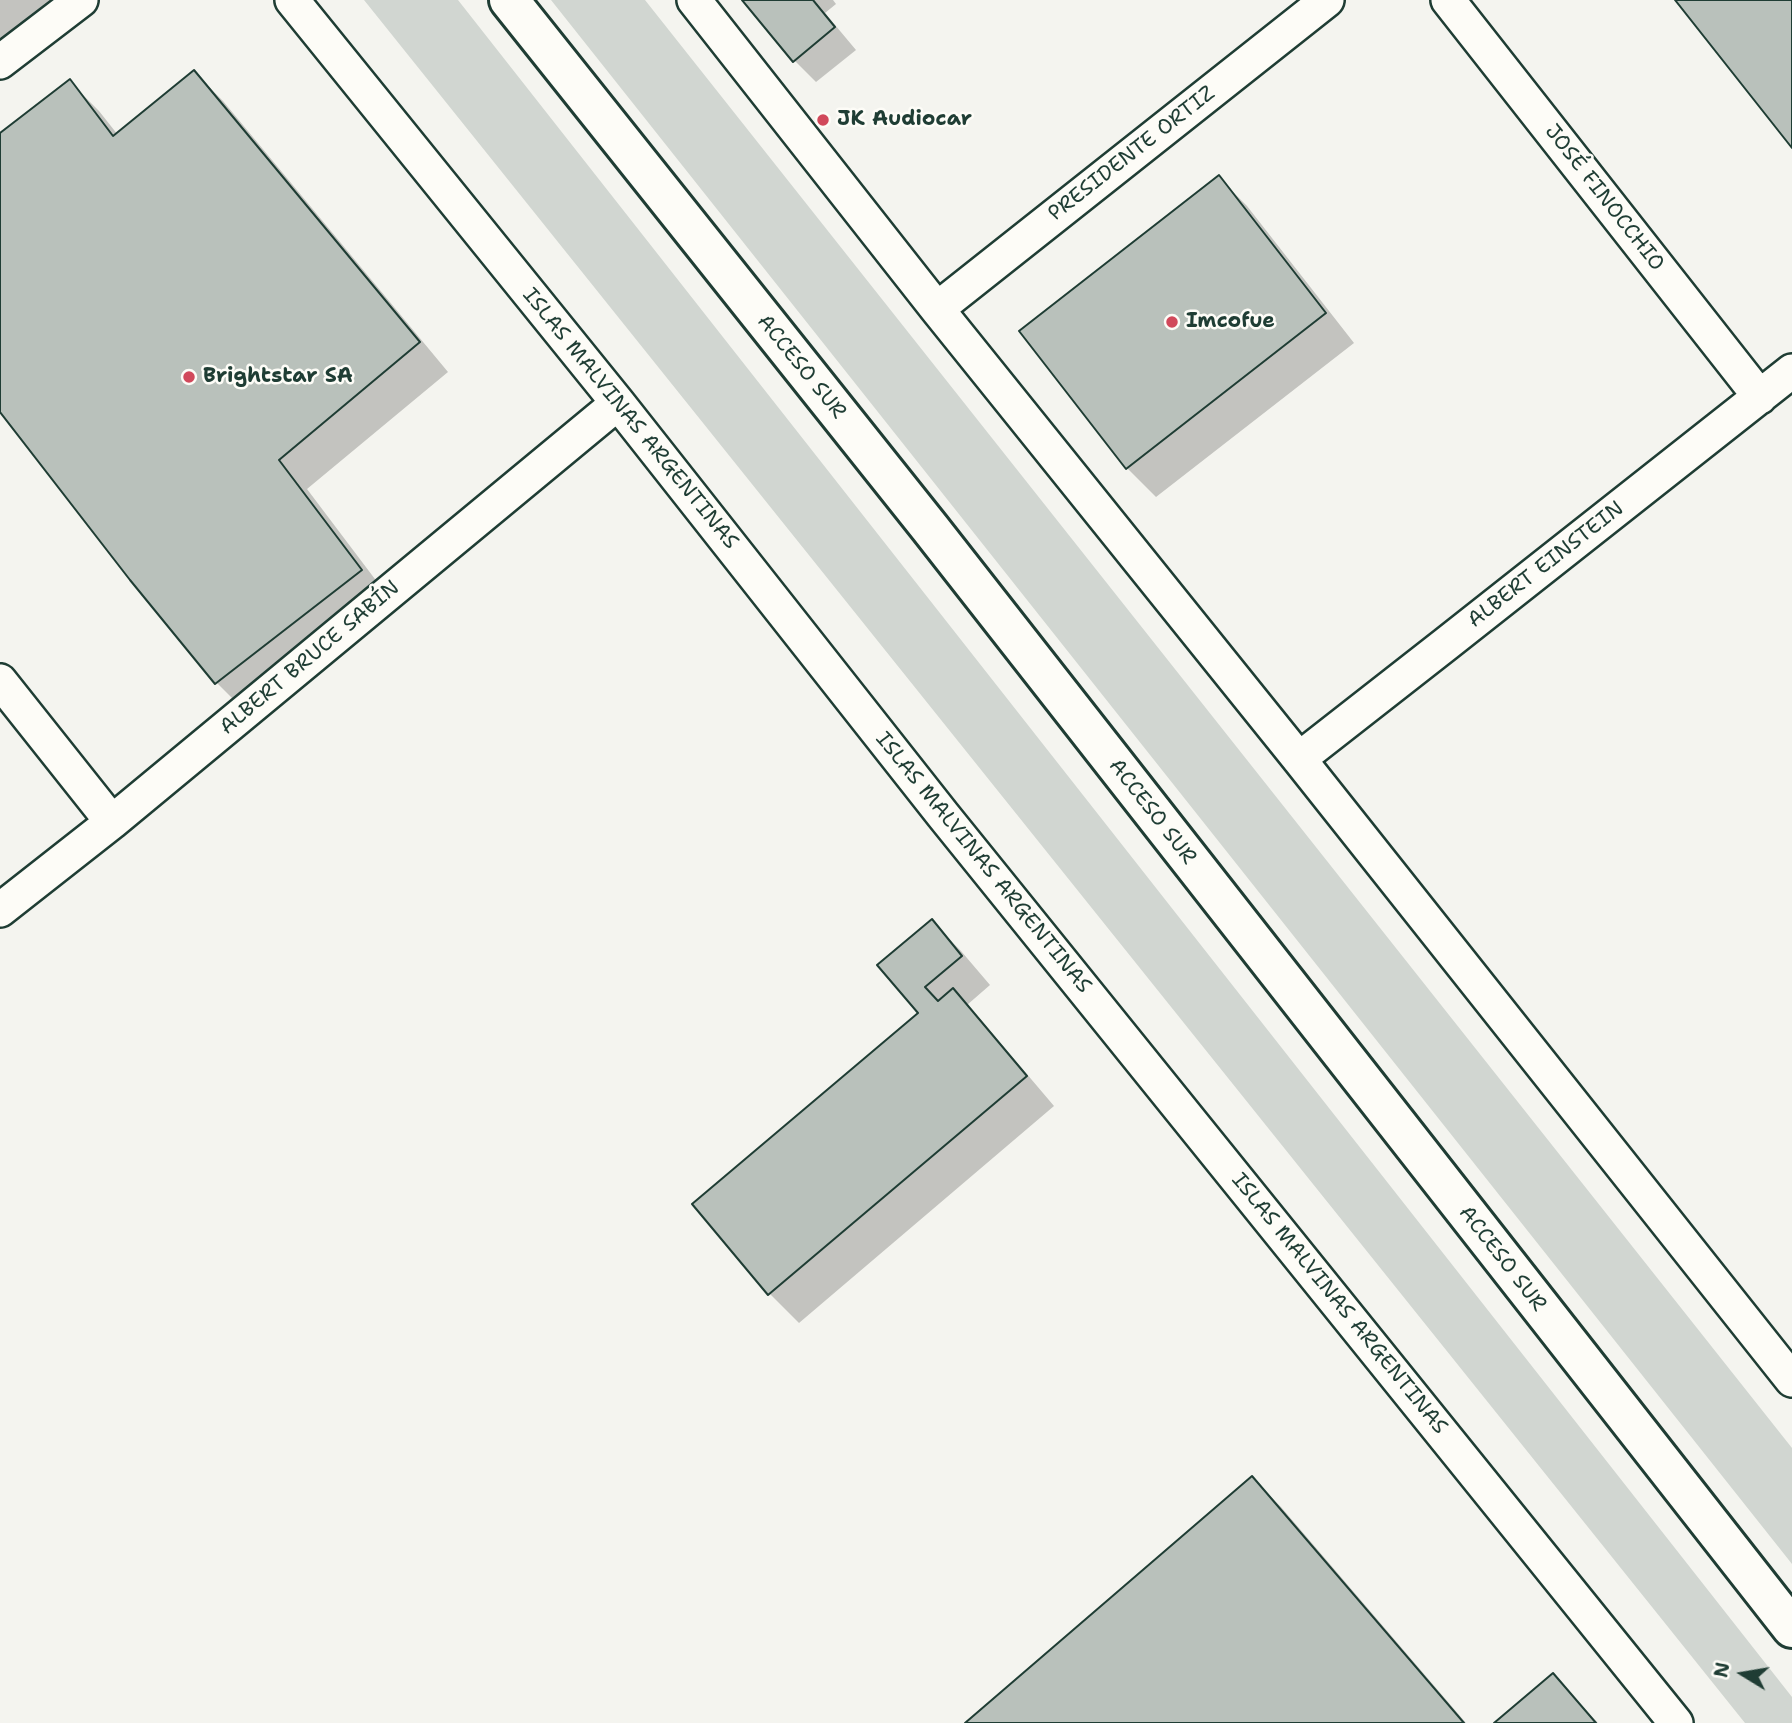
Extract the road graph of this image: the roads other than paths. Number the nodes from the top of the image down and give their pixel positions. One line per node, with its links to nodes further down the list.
1 (81, 0): 7 (street)
2 (292, 0): 11 (street, ISLAS MALVINAS ARGENTINAS)
3 (509, 0): 17 (main road, ACCESO SUR)
4 (694, 0): 8 (street)
5 (1327, 0): 8 (street, PRESIDENTE ORTIZ)
6 (1448, 0): 10 (street, JOSÉ FINOCCHIO)
7 (0, 62)
8 (937, 309): 13 (street)
9 (1792, 371): 10 (street, ALBERT EINSTEIN)
10 (1760, 397): 13 (street, ALBERT EINSTEIN)
11 (618, 403): 14 (street, ALBERT BRUCE SABÍN); 18 (street, ISLAS MALVINAS ARGENTINAS)
12 (0, 681): 14 (street)
13 (1298, 759): 16 (street)
14 (112, 822): 15 (street, ALBERT BRUCE SABÍN)
15 (0, 909)
16 (1792, 1380)
17 (1792, 1628)
18 (1676, 1723)

